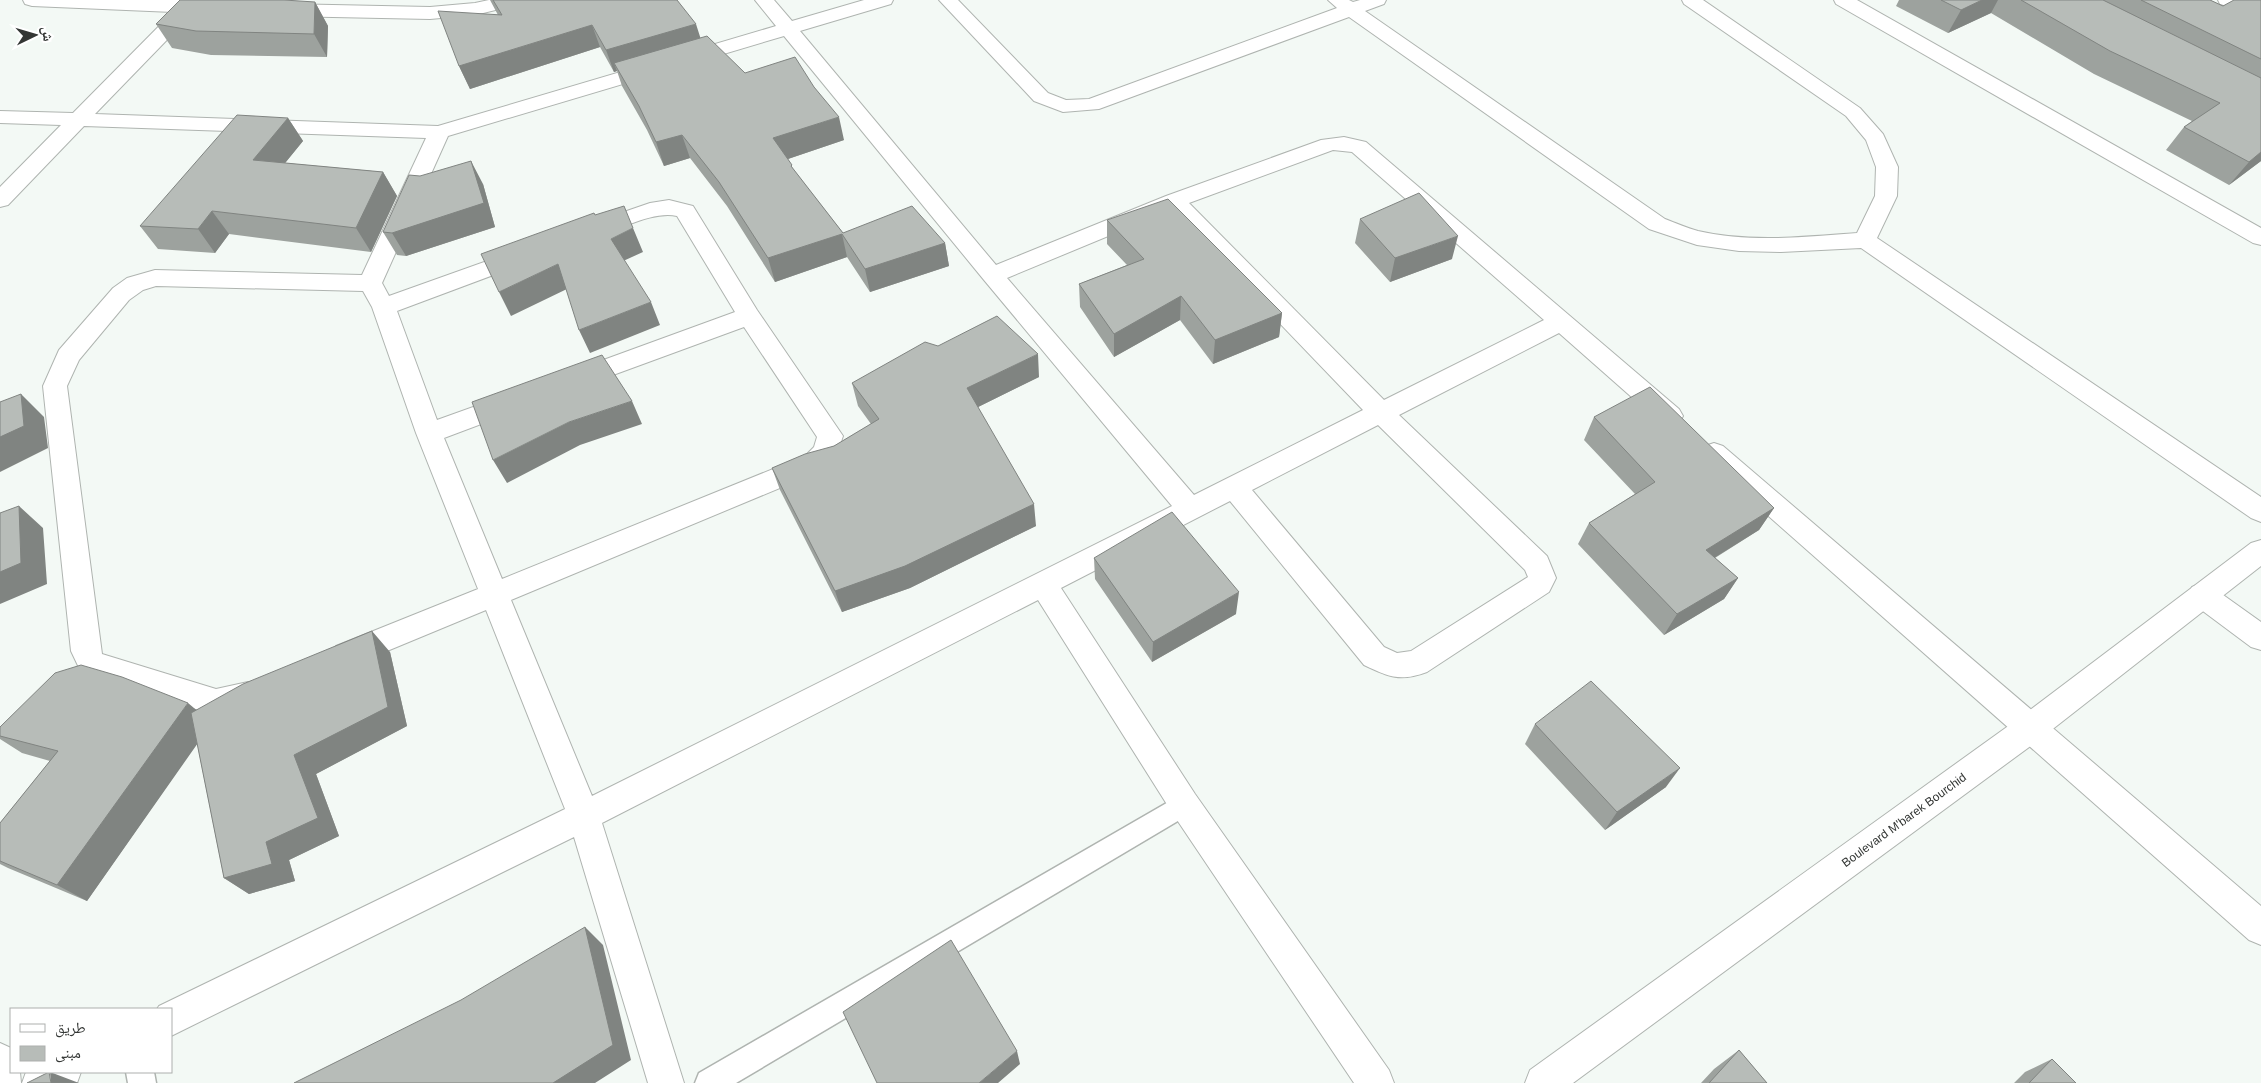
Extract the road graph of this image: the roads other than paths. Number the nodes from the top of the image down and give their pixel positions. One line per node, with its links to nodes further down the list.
1 (32, 0): 10 (street)
2 (513, 0): 14 (street)
3 (764, 0): 15 (street)
4 (884, 0): 15 (street)
5 (948, 0): 11 (street)
6 (1377, 0): 11 (street)
7 (1691, 0): 23 (street)
8 (1843, 0): 22 (street)
9 (2227, 0): 12 (street)
10 (192, 4): 13 (street); 17 (street)
11 (1344, 5): 23 (street)
12 (2261, 6)
13 (226, 9)
14 (265, 10)
15 (789, 29): 18 (street); 25 (street)
16 (0, 117): 17 (street)
17 (76, 121): 18 (street); 19 (street)
18 (439, 132): 26 (street)
19 (0, 200)
20 (1174, 201): 25 (street); 29 (street); 32 (street)
21 (577, 237): 28 (street)
22 (2261, 238)
23 (1865, 240): 36 (street)
24 (540, 250): 27 (street)
25 (992, 276): 35 (street)
26 (370, 283): 27 (street); 43 (street)
27 (384, 307): 33 (street)
28 (749, 316): 30 (street); 39 (street)
29 (1560, 322): 32 (street); 44 (street)
30 (557, 386)
31 (530, 396): 33 (street)
32 (1380, 412): 34 (street); 34 (street)
33 (429, 432): 39 (street)
34 (1233, 486): 35 (street)
35 (1190, 508): 38 (street)
36 (2261, 511)
37 (2261, 550): 40 (street, Boulevard M'barek Bourchid)
38 (1042, 583): 45 (street); 46 (street)
39 (494, 594): 42 (street); 46 (street)
40 (2202, 595): 41 (street); 44 (street, Boulevard M'barek Bourchid)
41 (2261, 638)
42 (319, 666)
43 (273, 685)
44 (2029, 729): 47 (street); 56 (street, Boulevard M'barek Bourchid)
45 (1184, 804): 54 (lane); 55 (street)
46 (584, 816): 48 (street); 53 (street)
47 (2261, 928)
48 (172, 1018)
49 (0, 1061): 51 (street)
50 (61, 1073): 52 (street)
51 (4, 1083)
52 (40, 1083)
53 (666, 1083)
54 (709, 1083)
55 (1376, 1083)
56 (1543, 1083)

